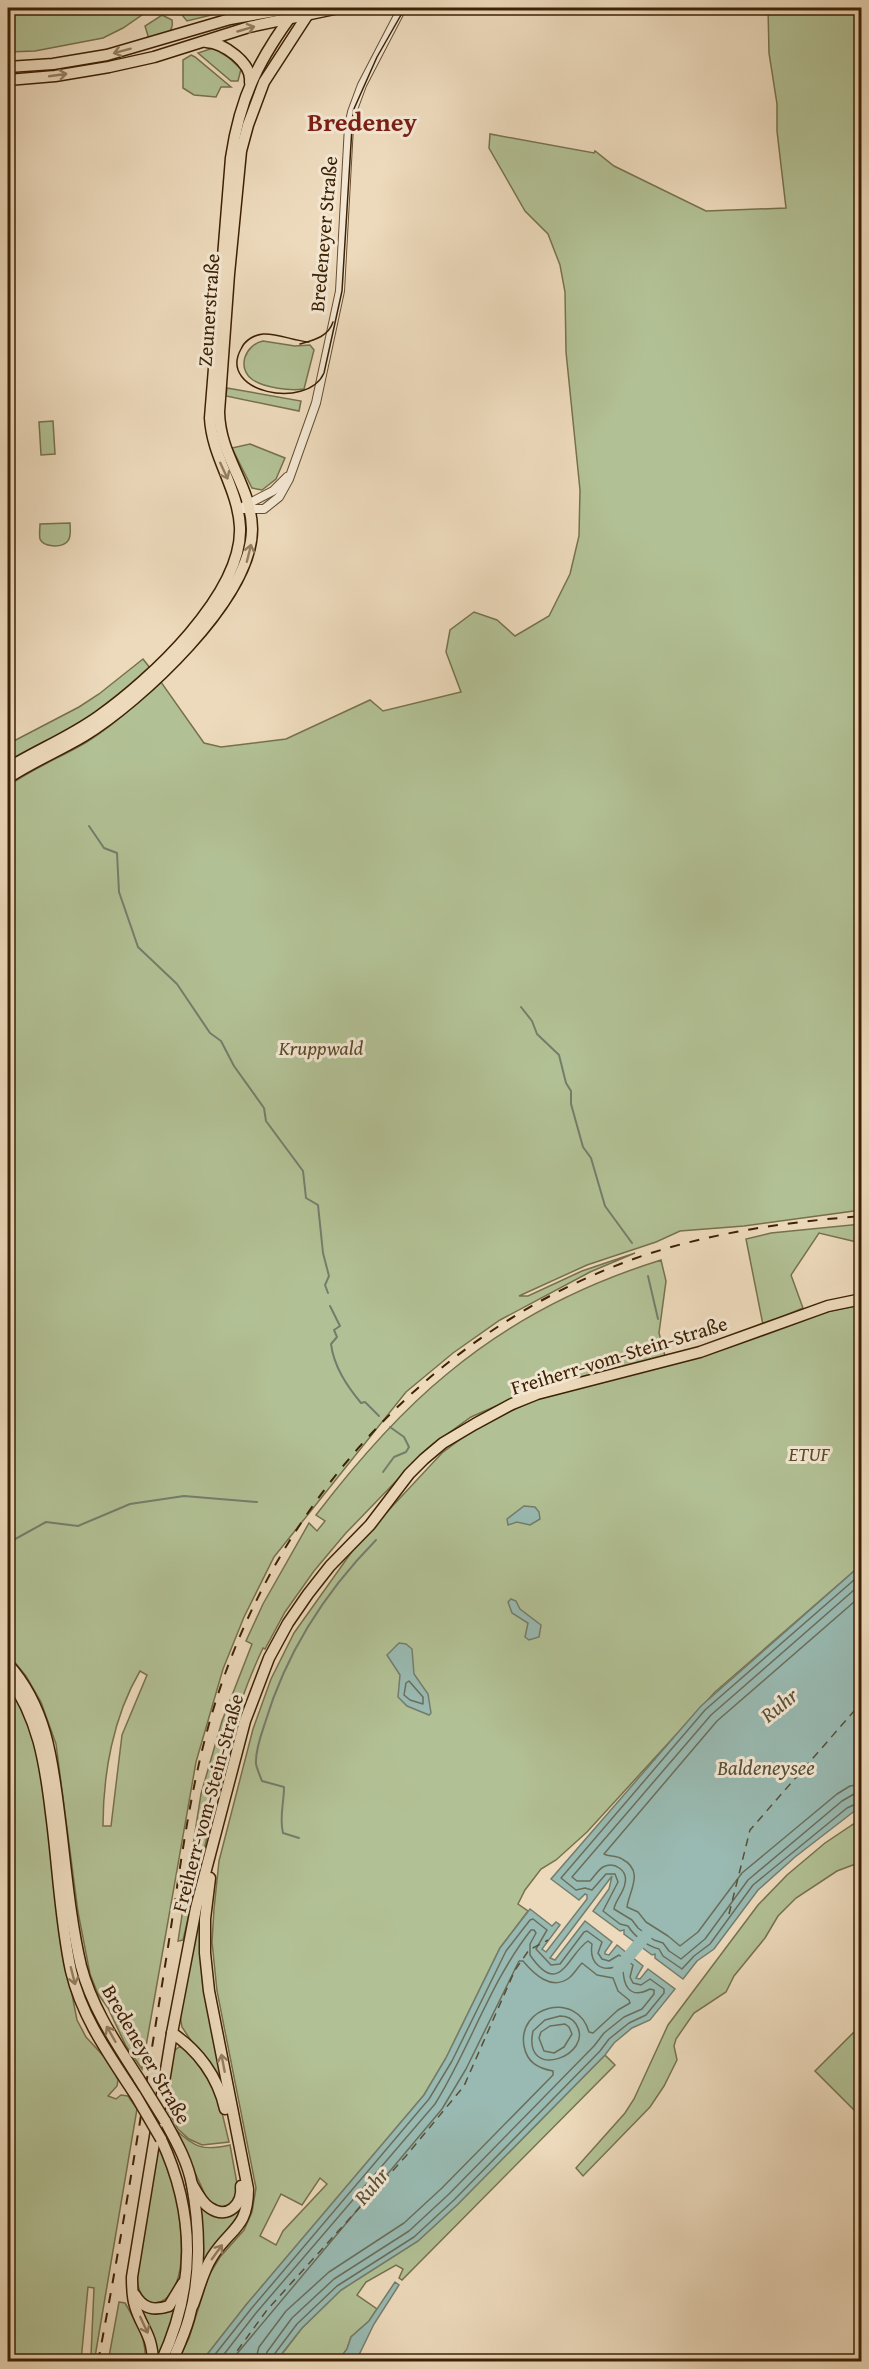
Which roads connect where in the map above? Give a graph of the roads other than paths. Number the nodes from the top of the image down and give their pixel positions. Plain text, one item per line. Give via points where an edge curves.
1 (297, 8) edge
2 (339, 8) edge
3 (402, 8) edge
4 (309, 12) edge
5 (291, 13) edge
6 (204, 42) junction
7 (8, 67) edge
8 (8, 80) edge
9 (250, 83) junction
10 (250, 507) junction
11 (238, 509) junction
12 (8, 768) edge
13 (8, 778) edge
14 (861, 1299) edge
15 (8, 1664) edge
16 (8, 1676) edge
17 (210, 1855) junction
18 (172, 2032) junction
19 (192, 2184) junction
20 (186, 2274) junction
21 (132, 2290) junction
22 (193, 2305) junction
23 (153, 2361) edge
24 (161, 2361) edge
25 (172, 2361) edge

1 - 5 main road, Zeunerstraße
2 - 4 main road
3 - 10 street, Bredeneyer Straße via 352,109 339,302 316,403 292,470 273,491
4 - 5 main road
4 - 10 main road, Zeunerstraße via 264,82 237,175 219,427
6 -> 5 main road
5 -> 7 main road via 230,19 107,55
5 - 9 main road, Zeunerstraße
8 -> 6 main road via 109,67
6 - 9 main road via 218,45 245,66 251,75
9 -> 11 main road, Zeunerstraße via 235,129 210,418 214,447
10 - 11 street
13 -> 10 main road via 105,721 187,647 240,577 250,550
11 - 12 main road via 240,539 233,569 218,596 182,641 100,716
14 - 17 main road, Freiherr-vom-Stein-Straße via 820,1309 700,1352 537,1394 475,1424 424,1459 330,1566 288,1623 269,1658 245,1721
19 -> 15 main road, Bredeneyer Straße, bridge via 182,2152 87,1987 73,1923 49,1745 35,1704
16 -> 20 main road, Bredeneyer Straße, bridge via 28,1707 41,1746 77,1992 99,2040 161,2139 176,2174 187,2248
17 - 18 main road, Freiherr-vom-Stein-Straße
22 -> 17 main road via 213,2255 238,2227 248,2203 209,1991 205,1919
18 - 19 main road via 190,2045 216,2081 223,2098 240,2200 231,2211 214,2211
18 - 21 main road, Freiherr-vom-Stein-Straße
19 - 22 main road, Bredeneyer Straße via 197,2254
20 - 21 main road via 176,2298 160,2309 140,2303
20 - 24 main road, Bredeneyer Straße via 184,2299
21 -> 23 main road via 152,2346
22 - 25 main road, Bredeneyer Straße

